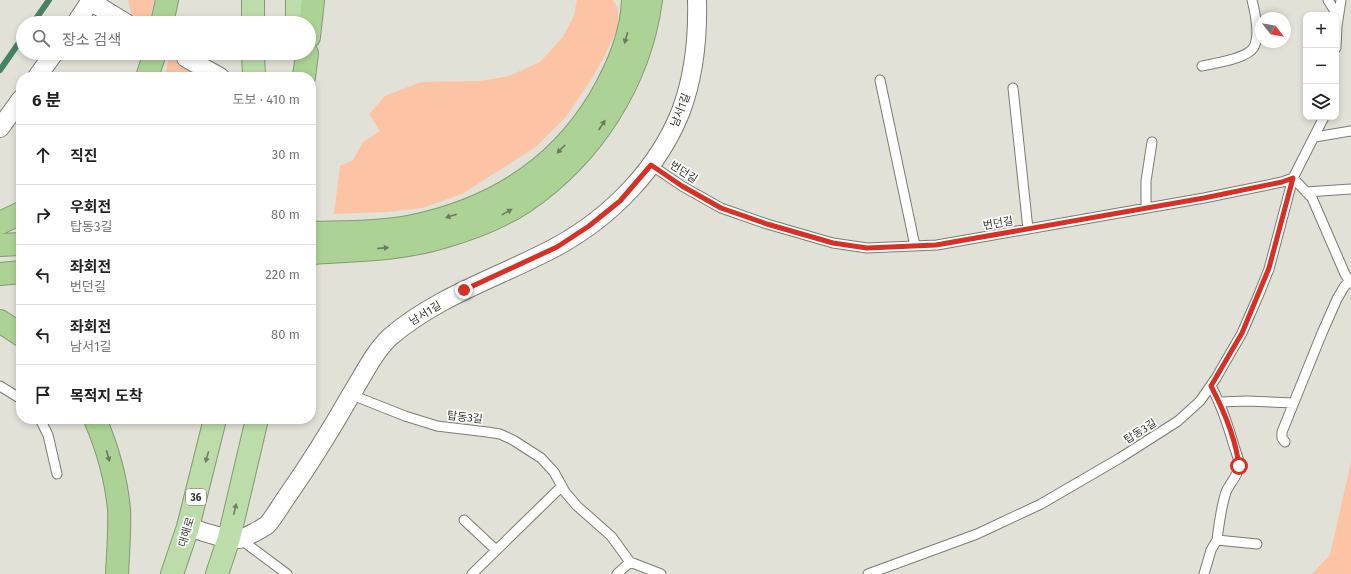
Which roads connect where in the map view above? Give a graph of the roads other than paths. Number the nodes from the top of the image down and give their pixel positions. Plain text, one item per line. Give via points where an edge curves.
1 (91, 0) edge
2 (167, 0) edge
3 (253, 0) edge
4 (297, 0) edge
5 (313, 0) edge
6 (633, 0) edge
7 (651, 0) edge
8 (697, 0) edge
9 (1252, 0) edge
10 (1328, 0) edge
11 (1341, 0) edge
12 (1336, 12) edge
13 (1339, 12) edge
14 (81, 16) edge
15 (115, 16) edge
16 (164, 16) edge
17 (253, 16) edge
18 (297, 16) edge
19 (311, 16) edge
20 (49, 60) edge
21 (153, 60) edge
22 (190, 60) edge
23 (253, 60) edge
24 (298, 60) edge
25 (306, 60) edge
26 (1202, 66) dead end
27 (41, 72) edge
28 (149, 72) edge
29 (211, 72) edge
30 (254, 72) edge
31 (298, 72) edge
32 (305, 72) edge
33 (880, 80) dead end
34 (1013, 88) dead end
35 (16, 106) edge
36 (1323, 120) edge
37 (0, 128) edge
38 (1351, 131) edge
39 (1315, 137) junction
40 (1152, 142) dead end
41 (651, 165) junction
42 (1293, 178) junction
43 (1351, 189) edge
44 (1306, 192) junction
45 (1146, 208) junction
46 (16, 215) edge
47 (0, 223) edge
48 (1028, 230) junction
49 (316, 234) edge
50 (344, 241) junction
51 (16, 244) edge
52 (0, 245) edge
53 (916, 246) junction
54 (316, 251) edge
55 (16, 272) edge
56 (0, 274) edge
57 (1350, 282) edge
58 (0, 321) edge
59 (16, 332) edge
60 (0, 386) edge
61 (1211, 386) junction
62 (352, 395) junction
63 (16, 396) edge
64 (1220, 402) junction
65 (1293, 404) junction
66 (42, 424) edge
67 (97, 424) edge
68 (215, 424) edge
69 (256, 424) edge
70 (1285, 442) dead end
71 (57, 474) dead end
72 (562, 486) junction
73 (464, 520) dead end
74 (188, 527) junction
75 (234, 539) junction
76 (1217, 540) junction
77 (1257, 544) dead end
78 (496, 550) junction
79 (630, 562) junction
80 (890, 570) edge
81 (117, 574) edge
82 (172, 574) edge
83 (218, 574) edge
84 (287, 574) edge
85 (472, 574) edge
86 (617, 574) edge
87 (660, 574) edge
88 (868, 574) edge
89 (1204, 574) edge

1 - 14 street
1 - 15 street
2 - 16 highway
3 - 17 highway
4 - 18 highway
5 - 19 highway
6 -> 50 highway via 620,60 608,85 578,130 560,151 539,169 517,186 467,210 437,220
50 -> 7 highway via 386,248 415,244 471,229 523,203 580,154 612,109 637,57 645,34
8 - 41 street, 남서1길 via 693,62 688,87 670,135
9 - 26 lane via 1256,17 1254,47 1243,56
10 - 12 lane
11 - 13 lane
20 - 27 street
21 - 28 highway
22 - 29 street
23 - 30 highway
24 - 31 highway
25 - 32 highway
33 - 53 lane
34 - 48 lane
35 - 37 street
36 - 39 lane
38 - 39 lane
39 - 42 lane
40 - 45 lane via 1146,181
41 - 53 lane, 번던길 via 721,208 767,224 833,243 867,248
41 - 62 street, 남서1길 via 620,201 557,247 464,290 414,318 389,338 370,362
42 - 44 lane
42 - 45 lane, 번던길
42 - 61 lane, 탑동3길 via 1269,268 1242,333
43 - 44 lane
44 - 57 lane via 1312,198
45 - 48 lane, 번던길
46 - 47 highway
48 - 53 lane, 번던길
49 - 50 highway
50 - 54 highway
51 - 52 highway
55 - 56 highway
57 - 65 lane via 1344,287 1334,306
58 - 59 highway
60 - 63 lane
61 - 64 lane
61 - 80 lane, 탑동3길 via 1200,401 1178,421 1041,504
62 - 72 lane, 탑동3길 via 437,426 507,437 541,458
62 - 75 street, 남서1길 via 267,525
64 - 65 lane
64 - 76 lane via 1239,466 1222,506
65 - 70 lane via 1282,432
66 - 71 lane via 48,435
67 -> 81 highway via 107,450 119,509
68 -> 74 highway, 대해로 / 36
75 -> 69 highway
72 - 78 lane
72 - 79 lane, 탑동3길 via 577,506 610,536
73 - 78 lane
74 - 75 street
74 - 82 highway, 대해로 / 36
75 - 83 highway
75 - 84 lane
76 - 77 lane
76 - 89 lane via 1211,550
78 - 85 lane
79 - 86 lane
79 - 87 lane
80 - 88 lane, 탑동3길

